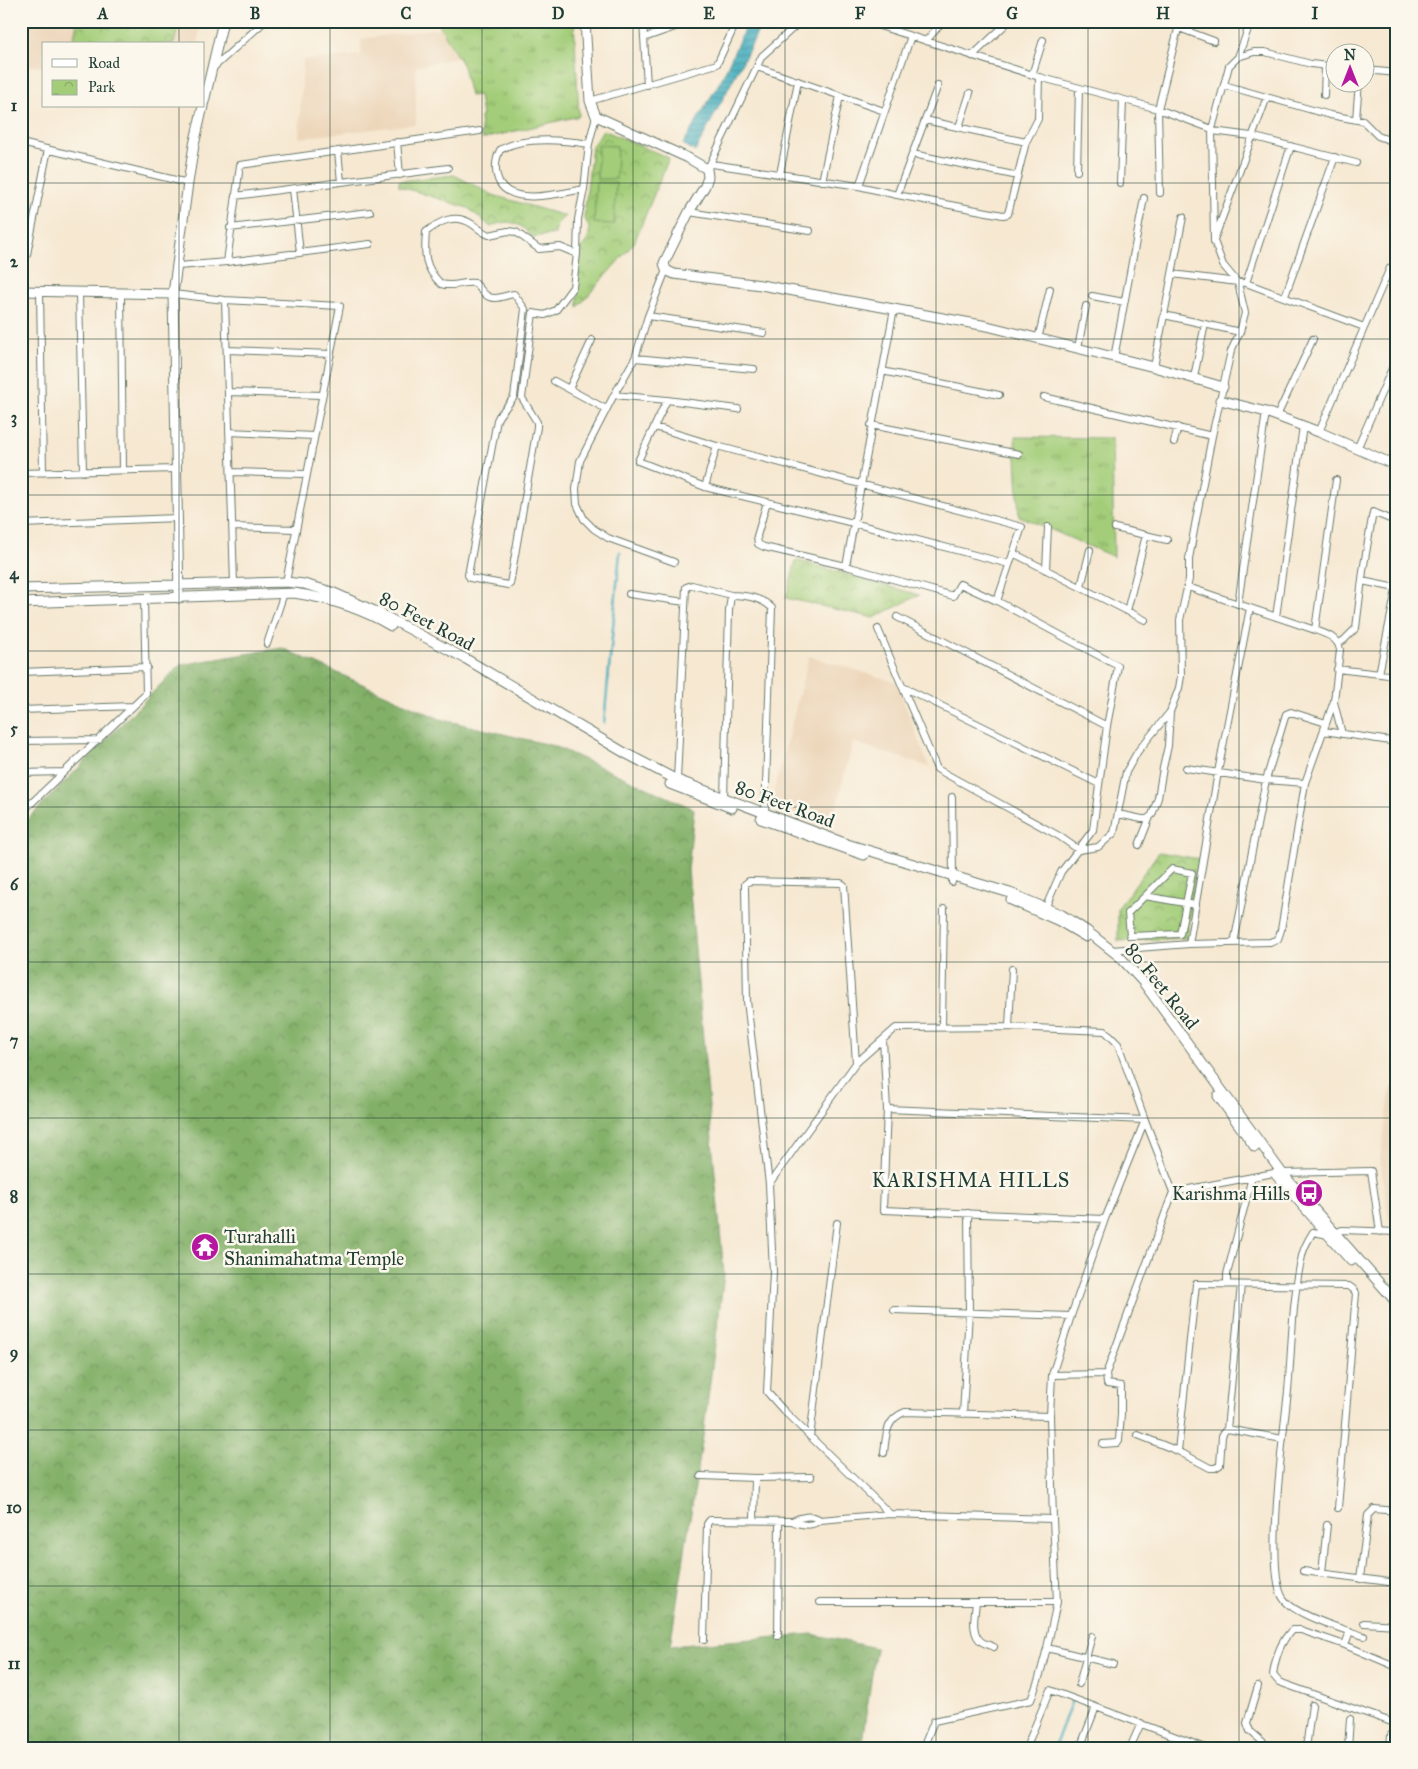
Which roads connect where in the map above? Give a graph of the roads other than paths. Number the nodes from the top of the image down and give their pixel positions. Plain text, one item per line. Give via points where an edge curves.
1 (223, 21) edge
2 (265, 21) edge
3 (585, 21) edge
4 (643, 21) edge
5 (692, 21) edge
6 (737, 21) edge
7 (801, 21) edge
8 (864, 21) edge
9 (943, 21) edge
10 (879, 23) edge
11 (1179, 23) edge
12 (1005, 25) dead end
13 (1248, 29) dead end
14 (911, 36) junction
15 (644, 38) junction
16 (1042, 40) dead end
17 (926, 41) junction
18 (1214, 41) dead end
19 (972, 56) junction
20 (1238, 57) junction
21 (1325, 66) joint
22 (757, 67) junction
23 (213, 68) junction
24 (1376, 71) edge
25 (1397, 73) edge
26 (1035, 76) junction
27 (798, 81) junction
28 (647, 85) junction
29 (938, 85) dead end
30 (1224, 85) junction
31 (1079, 88) junction
32 (1358, 92) edge
33 (970, 93) dead end
34 (1324, 95) dead end
35 (840, 96) junction
36 (1267, 97) junction
37 (205, 98) edge
38 (1123, 100) junction
39 (590, 101) junction
40 (203, 108) edge
41 (1158, 110) junction
42 (884, 111) junction
43 (596, 116) junction
44 (1356, 119) junction
45 (925, 120) junction
46 (959, 127) junction
47 (1213, 130) junction
48 (480, 131) dead end
49 (1251, 136) junction
50 (397, 142) junction
51 (1026, 142) junction
52 (21, 143) edge
53 (1397, 143) edge
54 (589, 144) junction
55 (1291, 146) junction
56 (48, 149) junction
57 (338, 151) junction
58 (913, 154) junction
59 (1335, 157) junction
60 (1356, 163) dead end
61 (709, 166) junction
62 (448, 168) dead end
63 (1077, 171) dead end
64 (400, 174) junction
65 (780, 174) junction
66 (1018, 176) junction
67 (822, 181) junction
68 (341, 182) junction
69 (188, 183) junction
70 (1120, 183) dead end
71 (859, 186) junction
72 (293, 189) junction
73 (584, 189) junction
74 (1160, 193) dead end
75 (897, 195) junction
76 (235, 196) junction
77 (1144, 198) dead end
78 (370, 212) dead end
79 (689, 212) junction
80 (1183, 217) dead end
81 (297, 220) junction
82 (230, 228) junction
83 (810, 230) dead end
84 (1214, 241) junction
85 (370, 244) dead end
86 (300, 253) junction
87 (577, 254) junction
88 (21, 258) edge
89 (226, 262) junction
90 (1397, 264) edge
91 (666, 270) junction
92 (177, 272) junction
93 (1172, 274) junction
94 (1238, 283) junction
95 (1246, 283) junction
96 (1050, 289) dead end
97 (21, 291) edge
98 (40, 292) junction
99 (79, 293) junction
100 (121, 294) junction
101 (173, 294) junction
102 (1092, 296) dead end
103 (1285, 296) junction
104 (225, 300) junction
105 (1124, 302) junction
106 (1086, 306) dead end
107 (894, 309) junction
108 (1164, 315) junction
109 (648, 316) junction
110 (1205, 324) junction
111 (1364, 327) junction
112 (1240, 332) junction
113 (764, 333) dead end
114 (1038, 338) junction
115 (1313, 339) dead end
116 (592, 340) dead end
117 (1078, 348) junction
118 (226, 350) junction
119 (331, 354) junction
120 (1397, 357) edge
121 (635, 358) junction
122 (1114, 358) junction
123 (1154, 367) junction
124 (754, 369) dead end
125 (882, 371) junction
126 (520, 376) junction
127 (1194, 378) junction
128 (554, 381) dead end
129 (1223, 387) junction
130 (569, 389) junction
131 (228, 392) junction
132 (322, 395) junction
133 (614, 395) junction
134 (999, 395) dead end
135 (1044, 397) dead end
136 (667, 400) junction
137 (1220, 400) junction
138 (606, 409) junction
139 (738, 409) dead end
140 (1266, 412) junction
141 (1277, 416) junction
142 (871, 425) junction
143 (1303, 426) junction
144 (655, 427) junction
145 (1178, 427) junction
146 (229, 432) junction
147 (1319, 432) junction
148 (314, 436) junction
149 (1212, 436) junction
150 (1174, 442) dead end
151 (716, 446) junction
152 (1357, 448) junction
153 (1019, 454) dead end
154 (1396, 463) edge
155 (176, 468) junction
156 (123, 471) junction
157 (83, 472) junction
158 (231, 472) junction
159 (43, 473) junction
160 (21, 474) edge
161 (306, 474) junction
162 (1336, 480) dead end
163 (860, 484) junction
164 (705, 487) junction
165 (766, 502) junction
166 (178, 518) junction
167 (853, 522) junction
168 (1397, 522) edge
169 (21, 524) edge
170 (233, 527) junction
171 (1048, 527) dead end
172 (1115, 528) dead end
173 (295, 529) junction
174 (1146, 535) junction
175 (1167, 540) dead end
176 (1090, 550) dead end
177 (1013, 553) junction
178 (674, 562) dead end
179 (1009, 564) junction
180 (846, 566) junction
181 (1046, 570) junction
182 (1362, 581) junction
183 (286, 582) junction
184 (234, 583) junction
185 (178, 584) junction
186 (1188, 587) junction
187 (1396, 587) edge
188 (1081, 588) junction
189 (21, 589) edge
190 (284, 593) junction
191 (629, 594) dead end
192 (731, 595) junction
193 (179, 598) junction
194 (144, 599) junction
195 (997, 601) junction
196 (685, 602) junction
197 (1395, 602) edge
198 (21, 603) edge
199 (1238, 604) junction
200 (1250, 608) junction
201 (1127, 611) junction
202 (897, 617) dead end
203 (1276, 617) junction
204 (1145, 620) dead end
205 (878, 629) dead end
206 (1315, 630) junction
207 (416, 637) junction
208 (1338, 643) junction
209 (267, 644) dead end
210 (147, 667) junction
211 (1337, 668) junction
212 (21, 672) edge
213 (1378, 674) junction
214 (1397, 676) edge
215 (903, 687) junction
216 (1334, 701) junction
217 (133, 706) junction
218 (21, 710) edge
219 (1170, 712) junction
220 (1326, 723) junction
221 (1106, 726) junction
222 (1324, 731) junction
223 (1342, 734) junction
224 (99, 740) junction
225 (21, 741) edge
226 (1397, 742) edge
227 (1186, 768) dead end
228 (64, 772) junction
229 (1218, 772) junction
230 (21, 773) edge
231 (677, 780) junction
232 (1266, 780) junction
233 (1305, 783) junction
234 (1099, 784) junction
235 (952, 797) dead end
236 (724, 799) junction
237 (21, 813) edge
238 (765, 814) junction
239 (1118, 814) junction
240 (1150, 817) junction
241 (1138, 845) dead end
242 (1079, 850) junction
243 (953, 879) junction
244 (1145, 896) junction
245 (1186, 903) junction
246 (1196, 905) junction
247 (944, 909) dead end
248 (1045, 911) junction
249 (1234, 943) junction
250 (1190, 944) junction
251 (1112, 950) junction
252 (1012, 969) dead end
253 (942, 1027) junction
254 (1008, 1027) junction
255 (883, 1040) junction
256 (856, 1063) junction
257 (887, 1109) junction
258 (1145, 1120) junction
259 (1278, 1173) junction
260 (1252, 1177) junction
261 (769, 1184) junction
262 (1173, 1192) junction
263 (968, 1214) junction
264 (1105, 1219) junction
265 (838, 1223) dead end
266 (1380, 1232) junction
267 (1397, 1232) edge
268 (1332, 1234) junction
269 (1228, 1285) junction
270 (1241, 1285) junction
271 (1296, 1286) junction
272 (1397, 1303) edge
273 (894, 1310) dead end
274 (969, 1312) junction
275 (1397, 1312) edge
276 (1070, 1316) junction
277 (1106, 1374) junction
278 (1052, 1375) junction
279 (963, 1414) junction
280 (1050, 1416) junction
281 (1227, 1429) junction
282 (1138, 1435) dead end
283 (810, 1437) junction
284 (1284, 1439) junction
285 (1104, 1444) dead end
286 (1178, 1451) junction
287 (884, 1453) dead end
288 (701, 1476) dead end
289 (811, 1477) dead end
290 (755, 1478) junction
291 (1338, 1508) dead end
292 (1397, 1511) edge
293 (890, 1514) junction
294 (1053, 1519) junction
295 (754, 1520) junction
296 (779, 1521) junction
297 (1327, 1525) dead end
298 (1303, 1571) dead end
299 (1322, 1573) junction
300 (1360, 1578) junction
301 (1397, 1583) edge
302 (820, 1602) dead end
303 (976, 1602) junction
304 (1057, 1602) junction
305 (1364, 1623) dead end
306 (1397, 1626) edge
307 (1350, 1631) junction
308 (778, 1636) dead end
309 (1092, 1636) dead end
310 (1364, 1636) dead end
311 (704, 1640) dead end
312 (1344, 1645) junction
313 (994, 1647) dead end
314 (1047, 1648) junction
315 (1086, 1658) junction
316 (1113, 1664) dead end
317 (1397, 1667) edge
318 (1080, 1684) dead end
319 (1258, 1686) dead end
320 (1312, 1705) dead end
321 (1096, 1707) junction
322 (1350, 1718) dead end
323 (1140, 1723) junction
324 (1397, 1724) edge
325 (1391, 1735) dead end
326 (922, 1748) edge
327 (1026, 1748) edge
328 (1080, 1748) edge
329 (1130, 1748) edge
330 (1206, 1748) edge
331 (1270, 1748) edge
332 (1306, 1748) edge
333 (1348, 1748) edge
334 (1390, 1748) edge

1 - 23 main road
2 - 23 street
3 - 39 main road
4 - 15 street
5 - 15 street
6 - 28 street via 717,64
7 - 22 street via 762,56
8 - 10 street
9 - 17 street
10 - 14 street
11 - 18 street
11 - 41 street
12 - 19 street
13 - 20 street
14 - 17 street
14 - 42 street
15 - 28 street
16 - 26 street
17 - 19 street
19 - 26 street
20 - 21 street via 1265,52
20 - 30 street via 1229,66
21 - 34 street
22 - 27 street
22 - 61 street
23 - 37 main road
24 - 25 street
26 - 31 street
26 - 51 street via 1038,119
27 - 35 street
27 - 65 street
28 - 39 street
29 - 45 street
30 - 36 street
30 - 47 street
31 - 38 street
31 - 63 street
32 - 44 street
33 - 46 street
35 - 42 street
35 - 67 street
36 - 44 street
36 - 49 street
38 - 41 street
38 - 70 street
39 - 43 main road
40 - 69 main road
41 - 47 street
41 - 74 street
42 - 71 street
43 - 54 street
43 - 61 main road
44 - 53 street via 1365,122 1378,136
45 - 46 street
45 - 58 street
46 - 51 street
47 - 49 street
47 - 84 street
48 - 50 street
49 - 55 street
49 - 84 street
50 - 57 street
50 - 64 street
51 - 66 street
52 - 56 street
54 - 73 street
54 - 73 street via 551,140 515,144 500,150 496,168 500,185 522,196
55 - 59 street
55 - 95 street
56 - 69 street
56 - 88 street via 28,249
57 - 68 street
57 - 76 street via 240,165
58 - 66 street
58 - 75 street
59 - 60 street
59 - 103 street
61 - 65 street
61 - 79 main road via 705,186
62 - 64 street
64 - 68 street
65 - 67 street
66 - 75 street via 1010,210 1003,215
67 - 71 street
68 - 72 street
69 - 92 main road
71 - 75 street
72 - 76 street
72 - 81 street
73 - 87 street via 578,220
76 - 82 street
77 - 105 street
78 - 81 street
79 - 83 street
79 - 91 main road via 664,263
80 - 93 street
81 - 82 street
81 - 86 street
82 - 89 street
84 - 94 street via 1223,264
85 - 86 street
86 - 89 street
87 - 126 street via 573,287 556,310 545,315 533,312
87 - 126 street via 560,248 539,249 516,232 489,235 461,218 440,222 426,232 424,254 434,277 441,284 475,283 491,298 514,294 526,309
89 - 92 street
90 - 111 street via 1390,268
91 - 107 main road via 674,274 761,285
91 - 109 street
92 - 101 main road
93 - 94 street
93 - 108 street
94 - 95 street
94 - 112 street via 1245,312
95 - 103 street
96 - 114 street
97 - 98 main road
98 - 99 main road
98 - 159 street
99 - 100 main road
99 - 157 street
100 - 101 main road
100 - 156 street
101 - 104 street
101 - 155 main road
102 - 105 street
103 - 111 street
104 - 118 street
104 - 119 street via 340,306
105 - 122 street
106 - 117 street
107 - 114 main road
107 - 125 street
108 - 110 street
108 - 123 street
109 - 113 street
109 - 121 street
110 - 112 street
110 - 127 street
111 - 147 street
112 - 129 street via 1231,351
114 - 117 main road
115 - 141 street
116 - 130 street
117 - 122 main road
118 - 119 street
118 - 131 street
119 - 132 street
120 - 152 street
121 - 124 street
121 - 133 street
122 - 123 main road
123 - 127 main road
125 - 134 street
125 - 142 street
126 - 126 street via 522,398 538,427 508,586 468,575 497,420 514,397
127 - 129 main road
128 - 130 street
129 - 137 street
130 - 138 street
131 - 132 street
131 - 146 street
132 - 148 street
133 - 136 street
133 - 138 street
135 - 145 street
136 - 139 street
136 - 144 street
137 - 140 main road
137 - 149 street
138 - 178 street via 580,461 577,504 584,519 608,538
140 - 141 main road
140 - 199 street
141 - 143 main road
142 - 153 street
142 - 163 street
143 - 147 main road
143 - 203 street
144 - 151 street
144 - 164 street via 638,461
145 - 149 street
145 - 150 street
146 - 148 street
146 - 158 street
147 - 152 main road
148 - 161 street
149 - 186 street via 1190,550
151 - 163 street
151 - 164 street
152 - 154 main road
155 - 156 street
155 - 166 main road
156 - 157 street
157 - 159 street
158 - 161 street
158 - 170 street
159 - 160 street
161 - 173 street
162 - 206 street
163 - 167 street
163 - 177 street via 1022,527
164 - 165 street
165 - 167 street
165 - 180 street via 758,544
166 - 169 street
166 - 185 main road
167 - 179 street
167 - 180 street
168 - 182 street via 1373,512
170 - 173 street
170 - 184 street
171 - 181 street
172 - 174 street
173 - 183 street
174 - 175 street
174 - 201 street
176 - 188 street
177 - 179 street
177 - 181 street
179 - 195 street
180 - 195 street via 952,596 960,584
181 - 188 street
182 - 187 street
182 - 208 street via 1356,628
183 - 184 main road, 80 Feet Road
183 - 207 main road, 80 Feet Road via 332,592 379,613
184 - 185 main road, 80 Feet Road
185 - 189 main road, 80 Feet Road
185 - 193 main road
186 - 199 street
186 - 219 street via 1179,632 1181,676
187 - 197 street
188 - 201 street
190 - 193 main road, 80 Feet Road
190 - 207 main road, 80 Feet Road via 333,602
190 - 209 street
191 - 196 street
192 - 196 street via 688,586
192 - 236 street
192 - 238 street via 741,595 772,608
193 - 194 main road, 80 Feet Road
194 - 198 main road, 80 Feet Road
194 - 210 street
195 - 221 street via 1118,666
196 - 231 street
197 - 213 street
199 - 200 street
200 - 203 street
200 - 229 street
201 - 204 street
202 - 221 street
203 - 206 street
205 - 215 street
206 - 208 street
207 - 231 main road, 80 Feet Road via 474,664
207 - 243 main road, 80 Feet Road via 675,786 845,850
208 - 211 street
210 - 212 street
210 - 217 street via 146,694
211 - 213 street
211 - 216 street
213 - 214 street
215 - 234 street
215 - 242 street via 937,769
216 - 220 street
216 - 223 street
217 - 218 street
217 - 224 street
219 - 239 street via 1138,751 1126,772
219 - 240 street via 1170,735 1158,798
220 - 222 street
220 - 232 street via 1287,713
221 - 234 street
222 - 223 street
222 - 233 street
223 - 226 street
224 - 225 street
224 - 228 street
227 - 229 street
228 - 230 street
228 - 237 street
229 - 232 street
229 - 246 street
231 - 236 main road, 80 Feet Road
232 - 233 street
232 - 249 street
233 - 249 street via 1282,930 1278,939 1270,942
234 - 242 street via 1093,830
235 - 243 street
236 - 238 main road, 80 Feet Road
238 - 243 main road, 80 Feet Road
239 - 240 street via 1142,819
239 - 242 street via 1114,832 1098,847
240 - 241 street
242 - 248 street via 1061,872
243 - 248 main road, 80 Feet Road
244 - 245 street
244 - 245 street via 1172,869 1192,873
244 - 245 street via 1128,913 1130,936 1180,934
245 - 246 street
246 - 250 street
247 - 253 street
248 - 251 main road, 80 Feet Road via 1087,931
248 - 259 main road, 80 Feet Road via 1106,952 1127,973
249 - 250 street
250 - 251 street
251 - 259 main road, 80 Feet Road via 1155,997
252 - 254 street
253 - 254 street
253 - 255 street via 896,1028
254 - 258 street via 1105,1031 1118,1044
255 - 256 street
255 - 257 street
256 - 261 street
256 - 261 street via 844,884 749,881 745,884 747,1001
257 - 258 street
257 - 263 street via 883,1210
258 - 262 street
258 - 264 street
259 - 260 street
259 - 266 street via 1370,1170
259 - 268 main road, 80 Feet Road
260 - 262 street
260 - 269 street
261 - 283 street via 774,1272 766,1392
262 - 277 street
263 - 264 street
263 - 274 street
264 - 276 street
265 - 283 street
266 - 267 street
266 - 268 street via 1342,1230
268 - 271 street via 1314,1232 1306,1242
268 - 272 main road, 80 Feet Road
268 - 275 main road, 80 Feet Road
269 - 270 street
269 - 286 street via 1196,1284
270 - 271 street
270 - 281 street
271 - 284 street
271 - 291 street via 1349,1286 1356,1293
273 - 274 street
274 - 276 street
274 - 279 street
276 - 278 street
277 - 278 street
277 - 285 street via 1108,1384 1121,1386 1121,1414 1119,1440
278 - 280 street
279 - 280 street
279 - 287 street via 900,1414 892,1419 887,1430
280 - 294 street
281 - 284 street
281 - 286 street via 1222,1436 1220,1465 1215,1468
282 - 286 street
283 - 293 street
284 - 307 street via 1276,1516 1278,1586 1283,1598 1294,1608
288 - 290 street
289 - 290 street
290 - 295 street
292 - 300 street via 1374,1509 1368,1515
293 - 294 street
293 - 296 street via 820,1520 813,1524
294 - 304 street
295 - 296 street
295 - 311 street via 710,1520 707,1524
296 - 308 street
297 - 299 street
298 - 299 street
299 - 300 street
300 - 301 street
302 - 303 street
303 - 304 street
303 - 313 street via 976,1635 981,1642
304 - 314 street
305 - 306 street
307 - 310 street
307 - 312 street
309 - 315 street
312 - 317 street
312 - 324 street via 1292,1630 1285,1638 1273,1675 1279,1682
314 - 315 street
314 - 326 street via 1031,1700 934,1721
315 - 316 street
315 - 318 street
319 - 331 street via 1247,1723 1250,1731
320 - 332 street
321 - 323 street
321 - 327 street via 1050,1690
321 - 328 street
322 - 333 street
323 - 329 street
323 - 330 street
325 - 334 street

